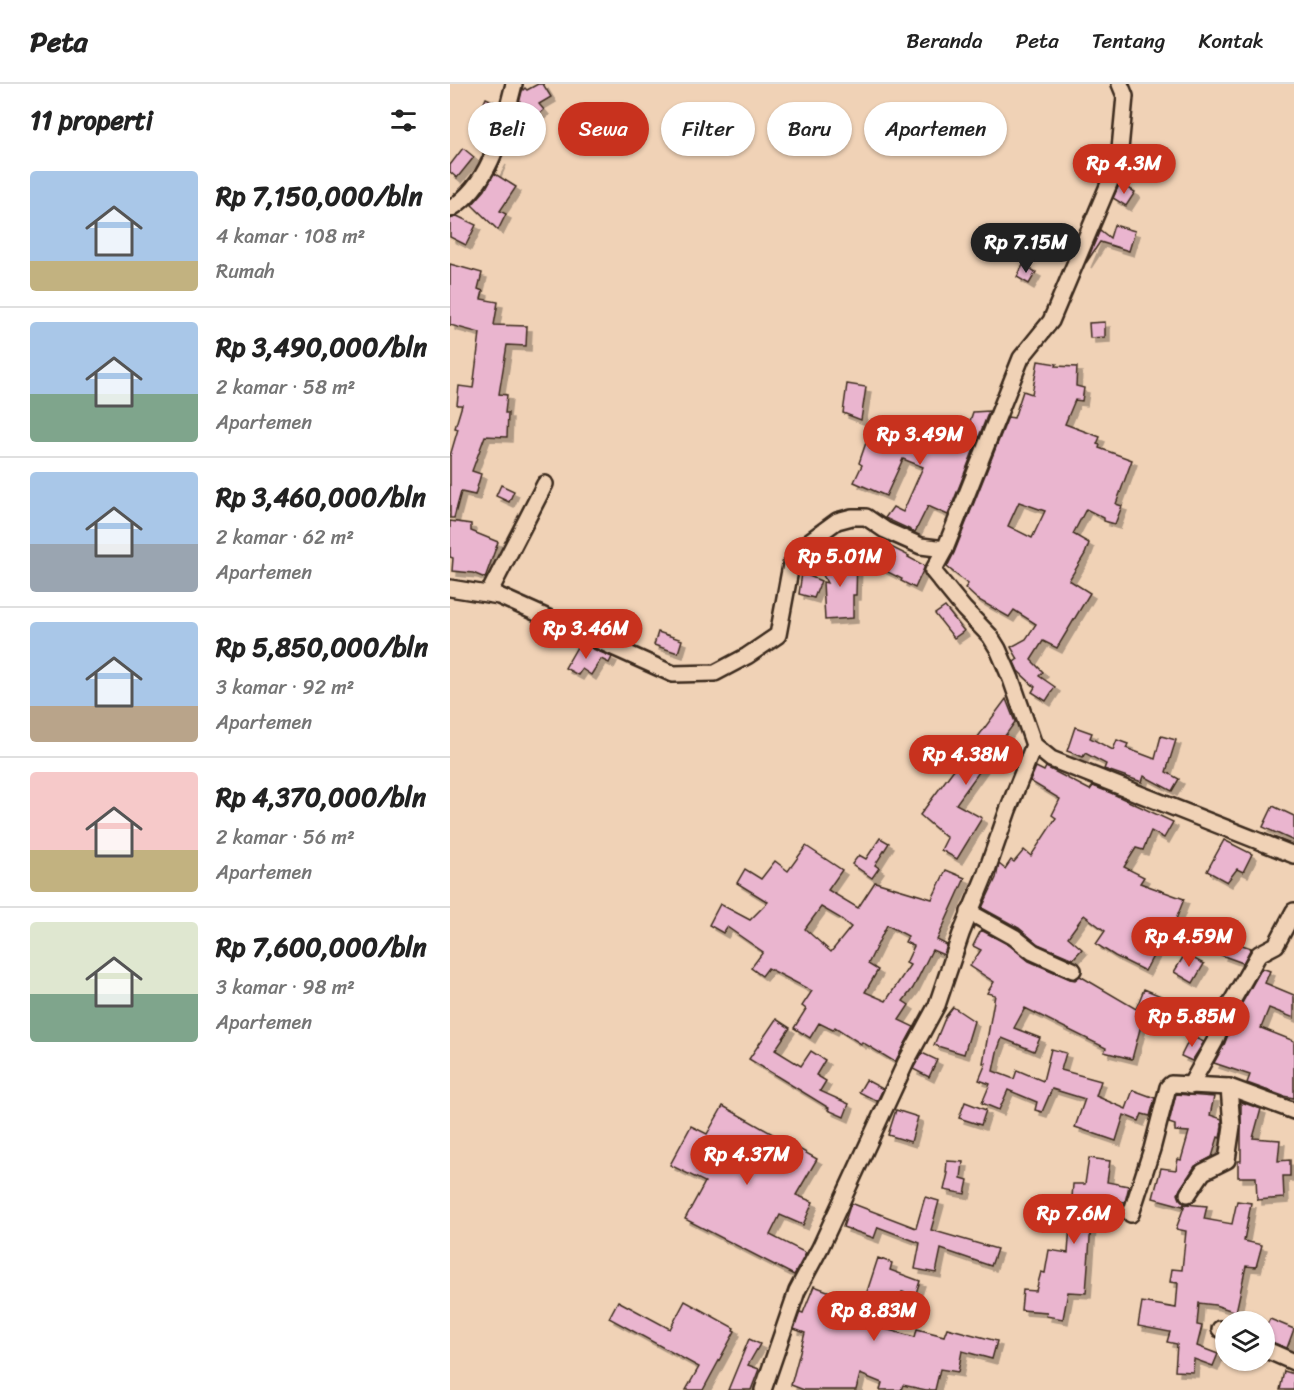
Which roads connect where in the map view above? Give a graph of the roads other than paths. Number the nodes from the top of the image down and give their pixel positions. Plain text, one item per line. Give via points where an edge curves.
1 (514, 84) edge
2 (1120, 84) edge
3 (450, 208) edge
4 (545, 484) dead end
5 (945, 549) junction
6 (450, 588) edge
7 (489, 593) junction
8 (1034, 745) junction
9 (1294, 855) edge
10 (1294, 911) edge
11 (969, 912) junction
12 (1073, 970) dead end
13 (1190, 1086) junction
14 (1229, 1087) junction
15 (1294, 1111) edge
16 (1188, 1194) dead end
17 (1131, 1214) dead end
18 (1275, 1354) edge
19 (1294, 1362) edge
20 (763, 1390) edge

1 - 3 street via 499,141 487,168 470,193
2 - 5 street via 1125,96 1119,160 1051,321 1021,358
4 - 7 street
5 - 7 street via 921,546 866,517 837,521 811,540 791,565 778,635 715,673 673,674
5 - 8 street via 933,571 998,649
6 - 7 street
8 - 9 street via 1051,759
8 - 11 street
10 - 13 street via 1276,945 1259,954
11 - 12 street via 1037,954
11 - 20 street via 937,1005 797,1291
13 - 14 street
13 - 17 street via 1174,1083 1168,1087
14 - 15 street
14 - 16 street via 1232,1126 1227,1160 1203,1172
18 - 19 street

